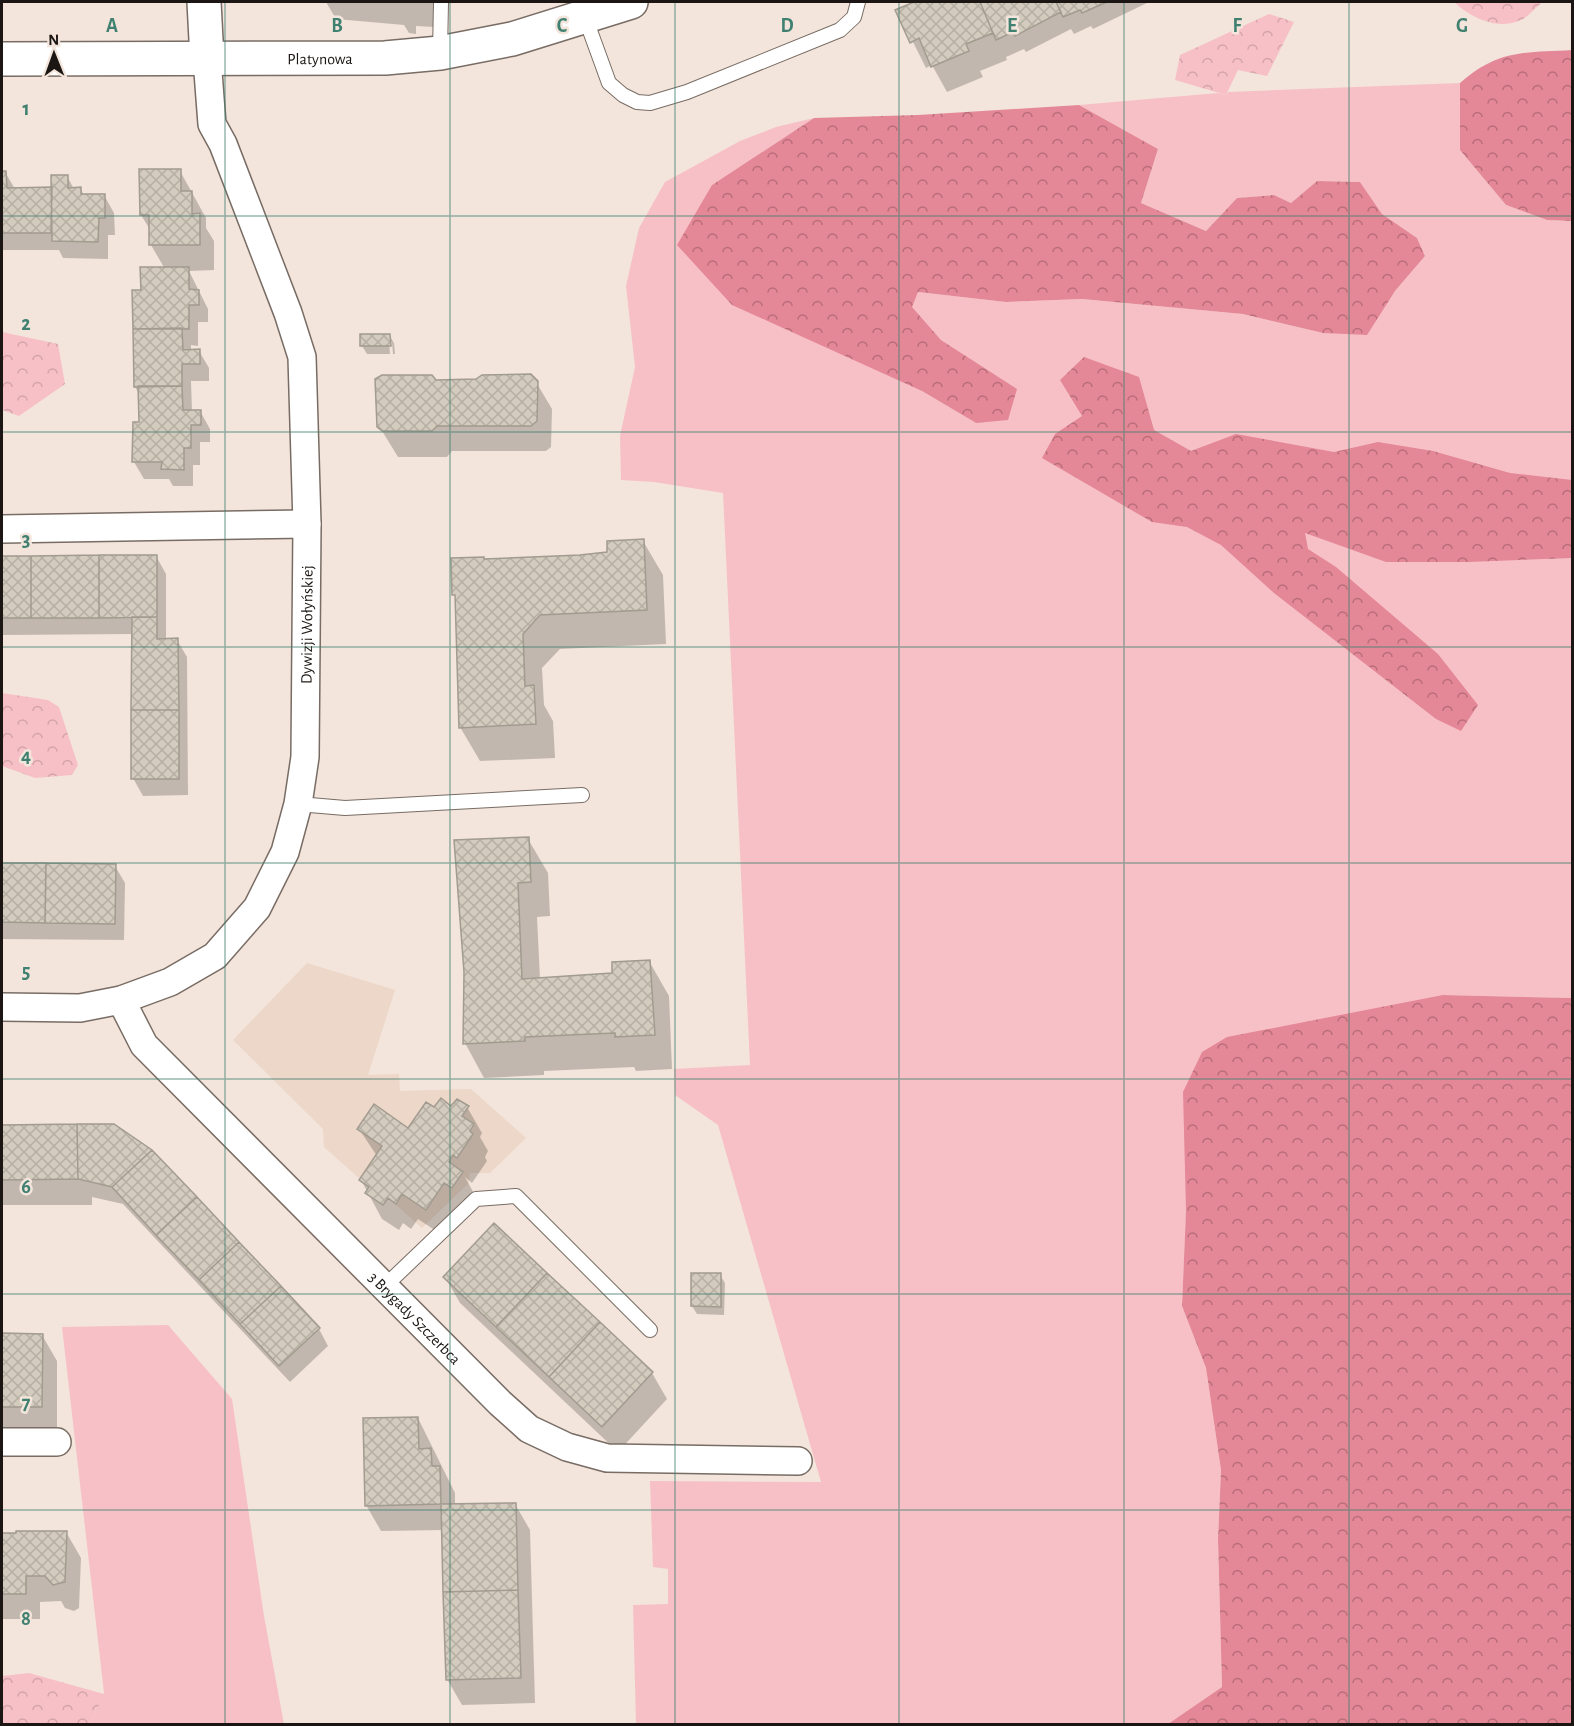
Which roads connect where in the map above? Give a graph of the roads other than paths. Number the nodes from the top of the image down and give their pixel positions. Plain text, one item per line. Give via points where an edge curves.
1 (204, 2) edge
2 (441, 2) edge
3 (631, 2) edge
4 (858, 2) edge
5 (585, 17) junction
6 (440, 53) junction
7 (2, 59) edge
8 (207, 59) junction
9 (307, 524) junction
10 (2, 529) edge
11 (582, 795) dead end
12 (298, 804) junction
13 (121, 1000) junction
14 (2, 1007) edge
15 (384, 1287) junction
16 (650, 1330) dead end
17 (2, 1442) edge
18 (57, 1442) dead end
19 (798, 1461) dead end

1 - 8 street
2 - 6 lane
3 - 5 street, Platynowa
4 - 5 lane via 854,17 840,30 687,92 650,103 637,102 609,83
5 - 6 street, Platynowa via 512,39
6 - 8 street, Platynowa via 385,58
7 - 8 street, Platynowa
8 - 9 street, Dywizji Wołyńskiej via 212,124 303,357
9 - 10 street
9 - 12 street, Dywizji Wołyńskiej via 305,757
11 - 12 lane via 345,808
12 - 13 street, Dywizji Wołyńskiej via 285,852 258,908 214,956 170,982
13 - 14 street, Dywizji Wołyńskiej via 80,1008
13 - 15 street, 3 Brygady Szczerbca via 144,1045
15 - 16 lane via 476,1199 516,1196
15 - 19 street, 3 Brygady Szczerbca via 522,1423 567,1447 607,1458
17 - 18 street

